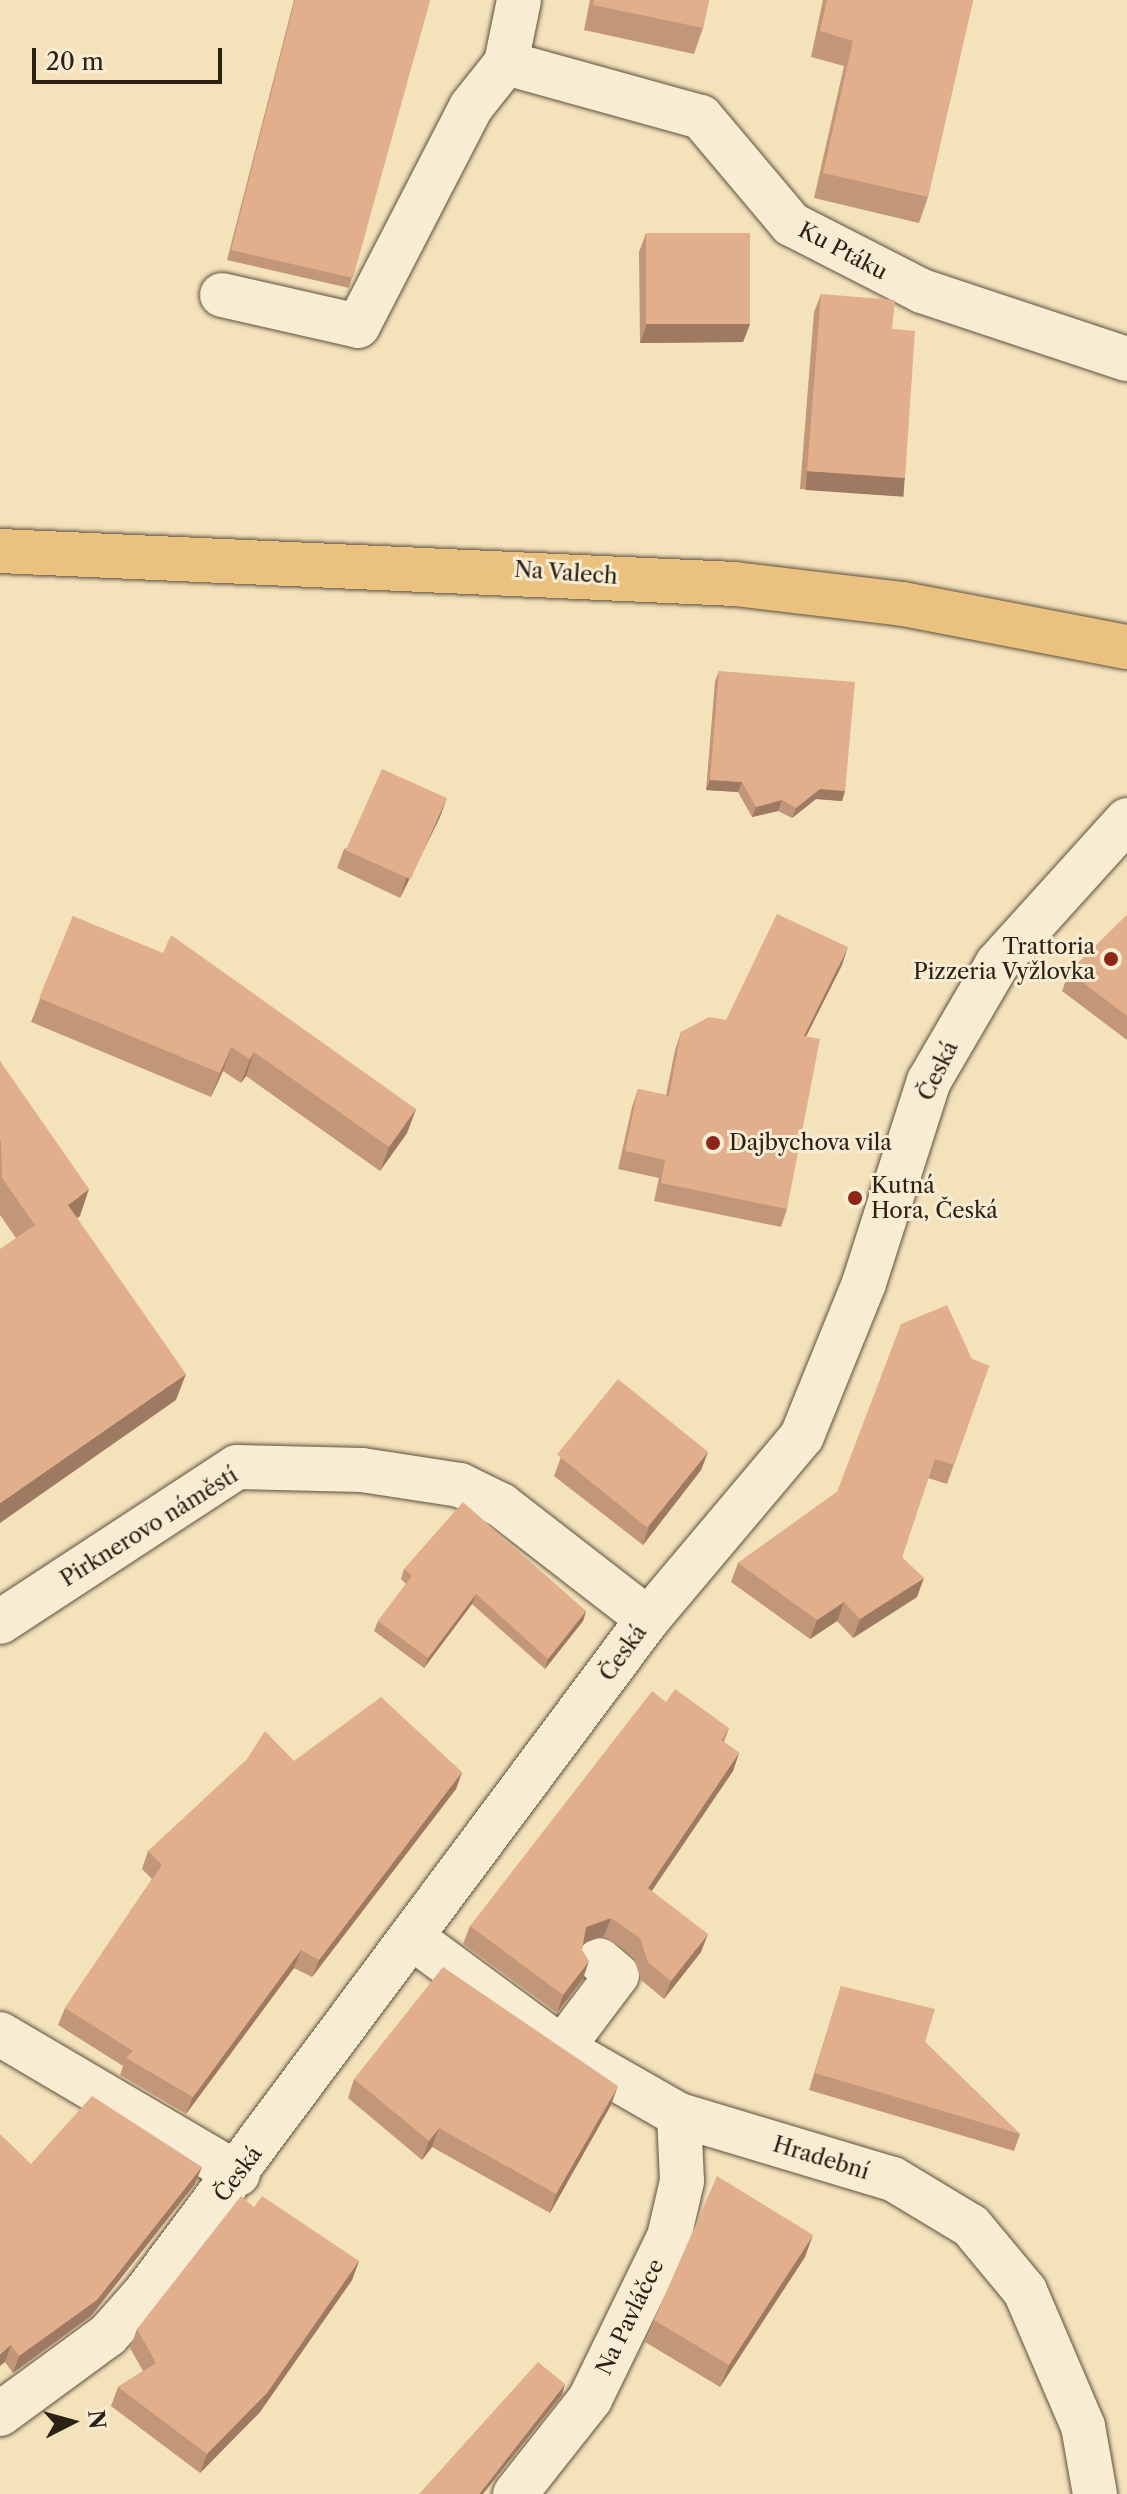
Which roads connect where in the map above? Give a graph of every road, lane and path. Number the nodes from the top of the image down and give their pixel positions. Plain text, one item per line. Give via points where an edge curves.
1 (519, 0) edge
2 (506, 63) junction
3 (222, 295) dead end
4 (1127, 359) edge
5 (0, 551) edge
6 (1127, 647) edge
7 (1127, 820) edge
8 (648, 1619) junction
9 (0, 1622) edge
10 (414, 1939) junction
11 (599, 1960) dead end
12 (0, 2034) edge
13 (562, 2048) junction
14 (679, 2115) junction
15 (238, 2174) junction
16 (0, 2414) edge
17 (515, 2494) edge
18 (1095, 2494) edge

1 - 2 street
2 - 3 street via 471,107 358,326
2 - 4 street, Ku Ptáku via 701,117 791,224 922,291
5 - 6 main road, Na Valech via 735,584 903,604
7 - 8 street, Česká via 997,964 929,1081 864,1283 802,1436
8 - 9 street, Pirknerovo náměstí via 501,1505 460,1485 362,1470 237,1467
8 - 10 street, Česká
10 - 13 street, Hradební
10 - 15 street, Česká
11 - 13 street via 617,1975
12 - 15 street
13 - 14 street, Hradební
14 - 17 street, Na Pavláčce via 682,2181 669,2237 590,2399
14 - 18 street, Hradební via 893,2179 971,2226 1025,2291 1083,2426
15 - 16 street, Česká via 108,2335

